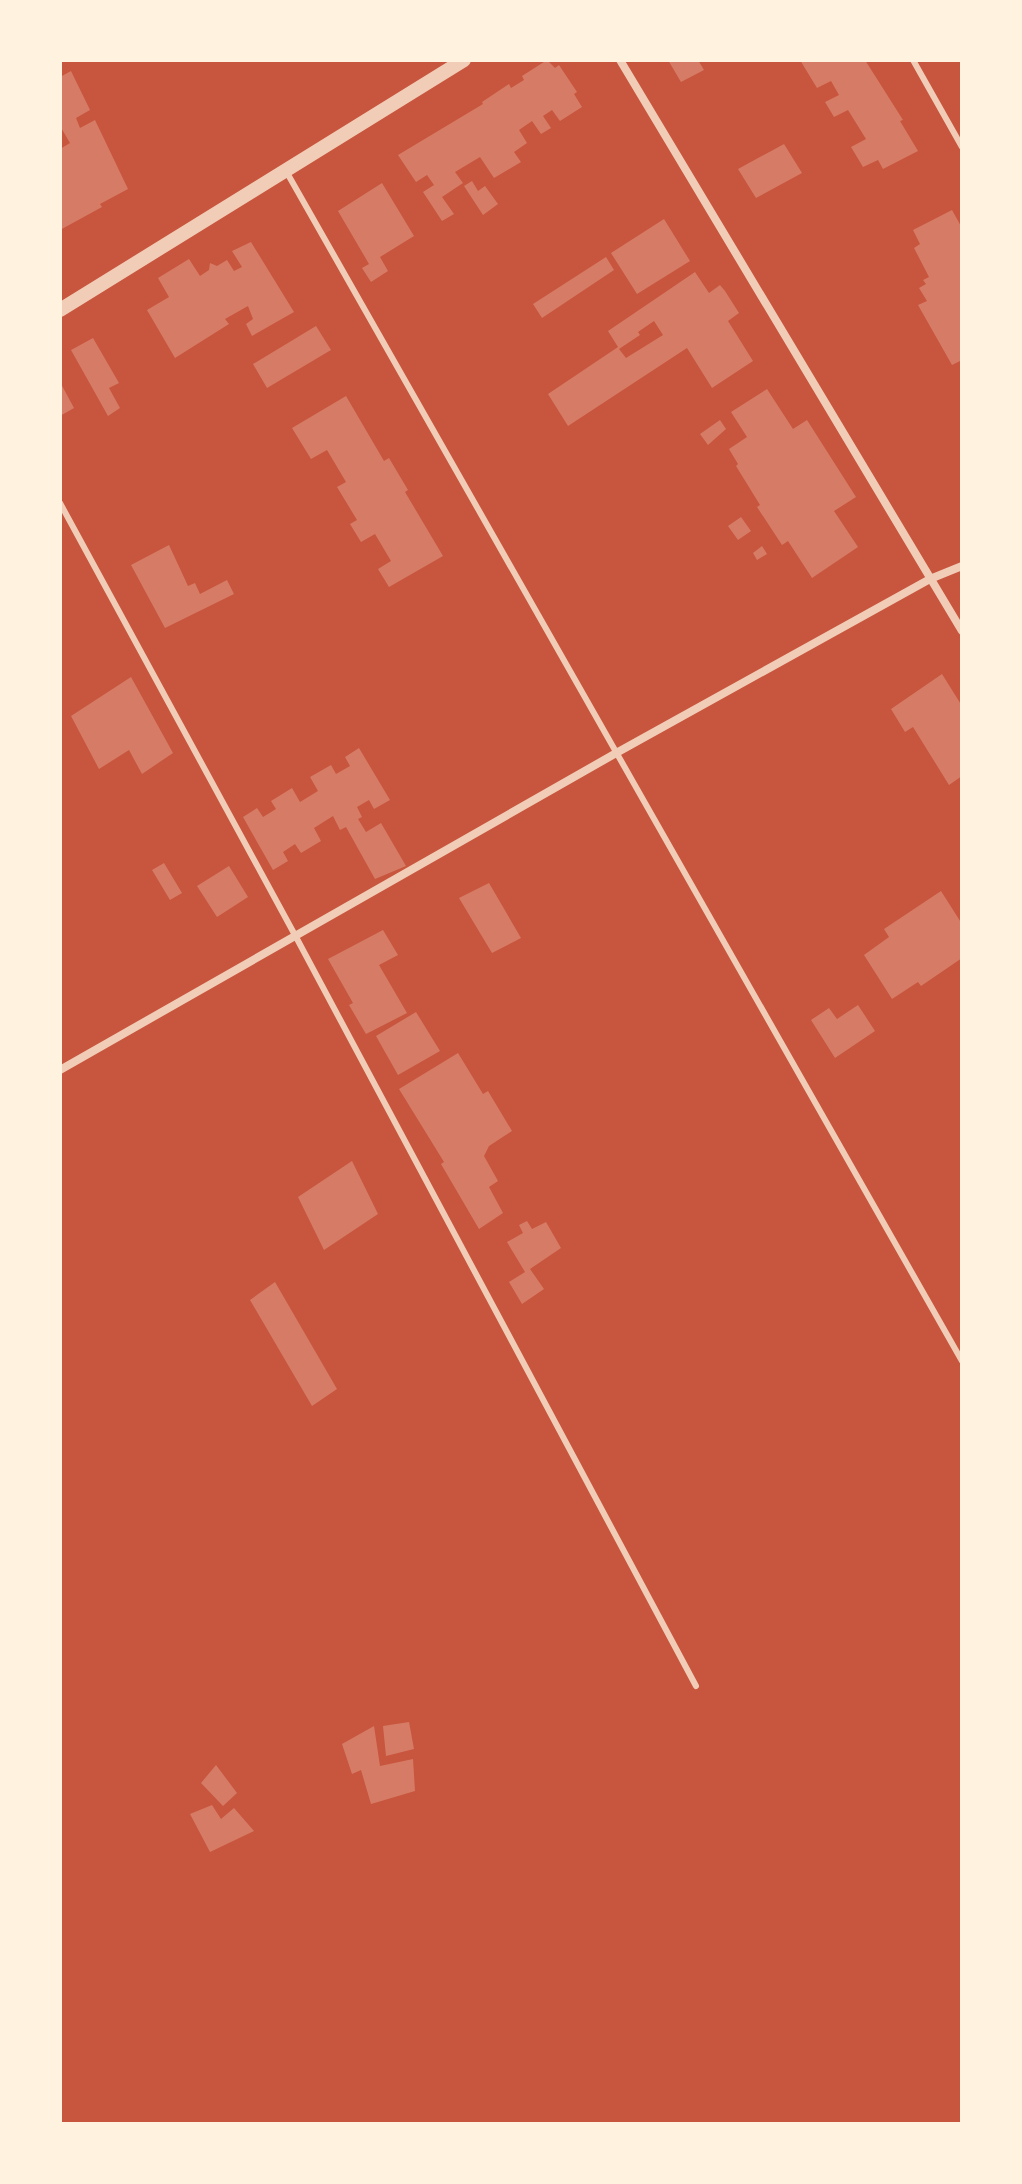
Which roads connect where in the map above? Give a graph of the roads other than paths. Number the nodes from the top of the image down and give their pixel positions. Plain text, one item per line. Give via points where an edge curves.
1 (464, 60) edge
2 (620, 60) edge
3 (913, 60) edge
4 (962, 147) edge
5 (286, 171) junction
6 (60, 310) edge
7 (60, 503) edge
8 (962, 566) edge
9 (930, 579) junction
10 (962, 631) edge
11 (618, 752) junction
12 (296, 937) junction
13 (60, 1070) edge
14 (962, 1361) edge
15 (696, 1686) dead end

1 - 5 street
2 - 9 street
3 - 4 lane
5 - 6 street
5 - 11 lane
7 - 12 lane
8 - 9 street
9 - 10 street
9 - 11 street
11 - 12 street
11 - 14 lane
12 - 13 street
12 - 15 lane

